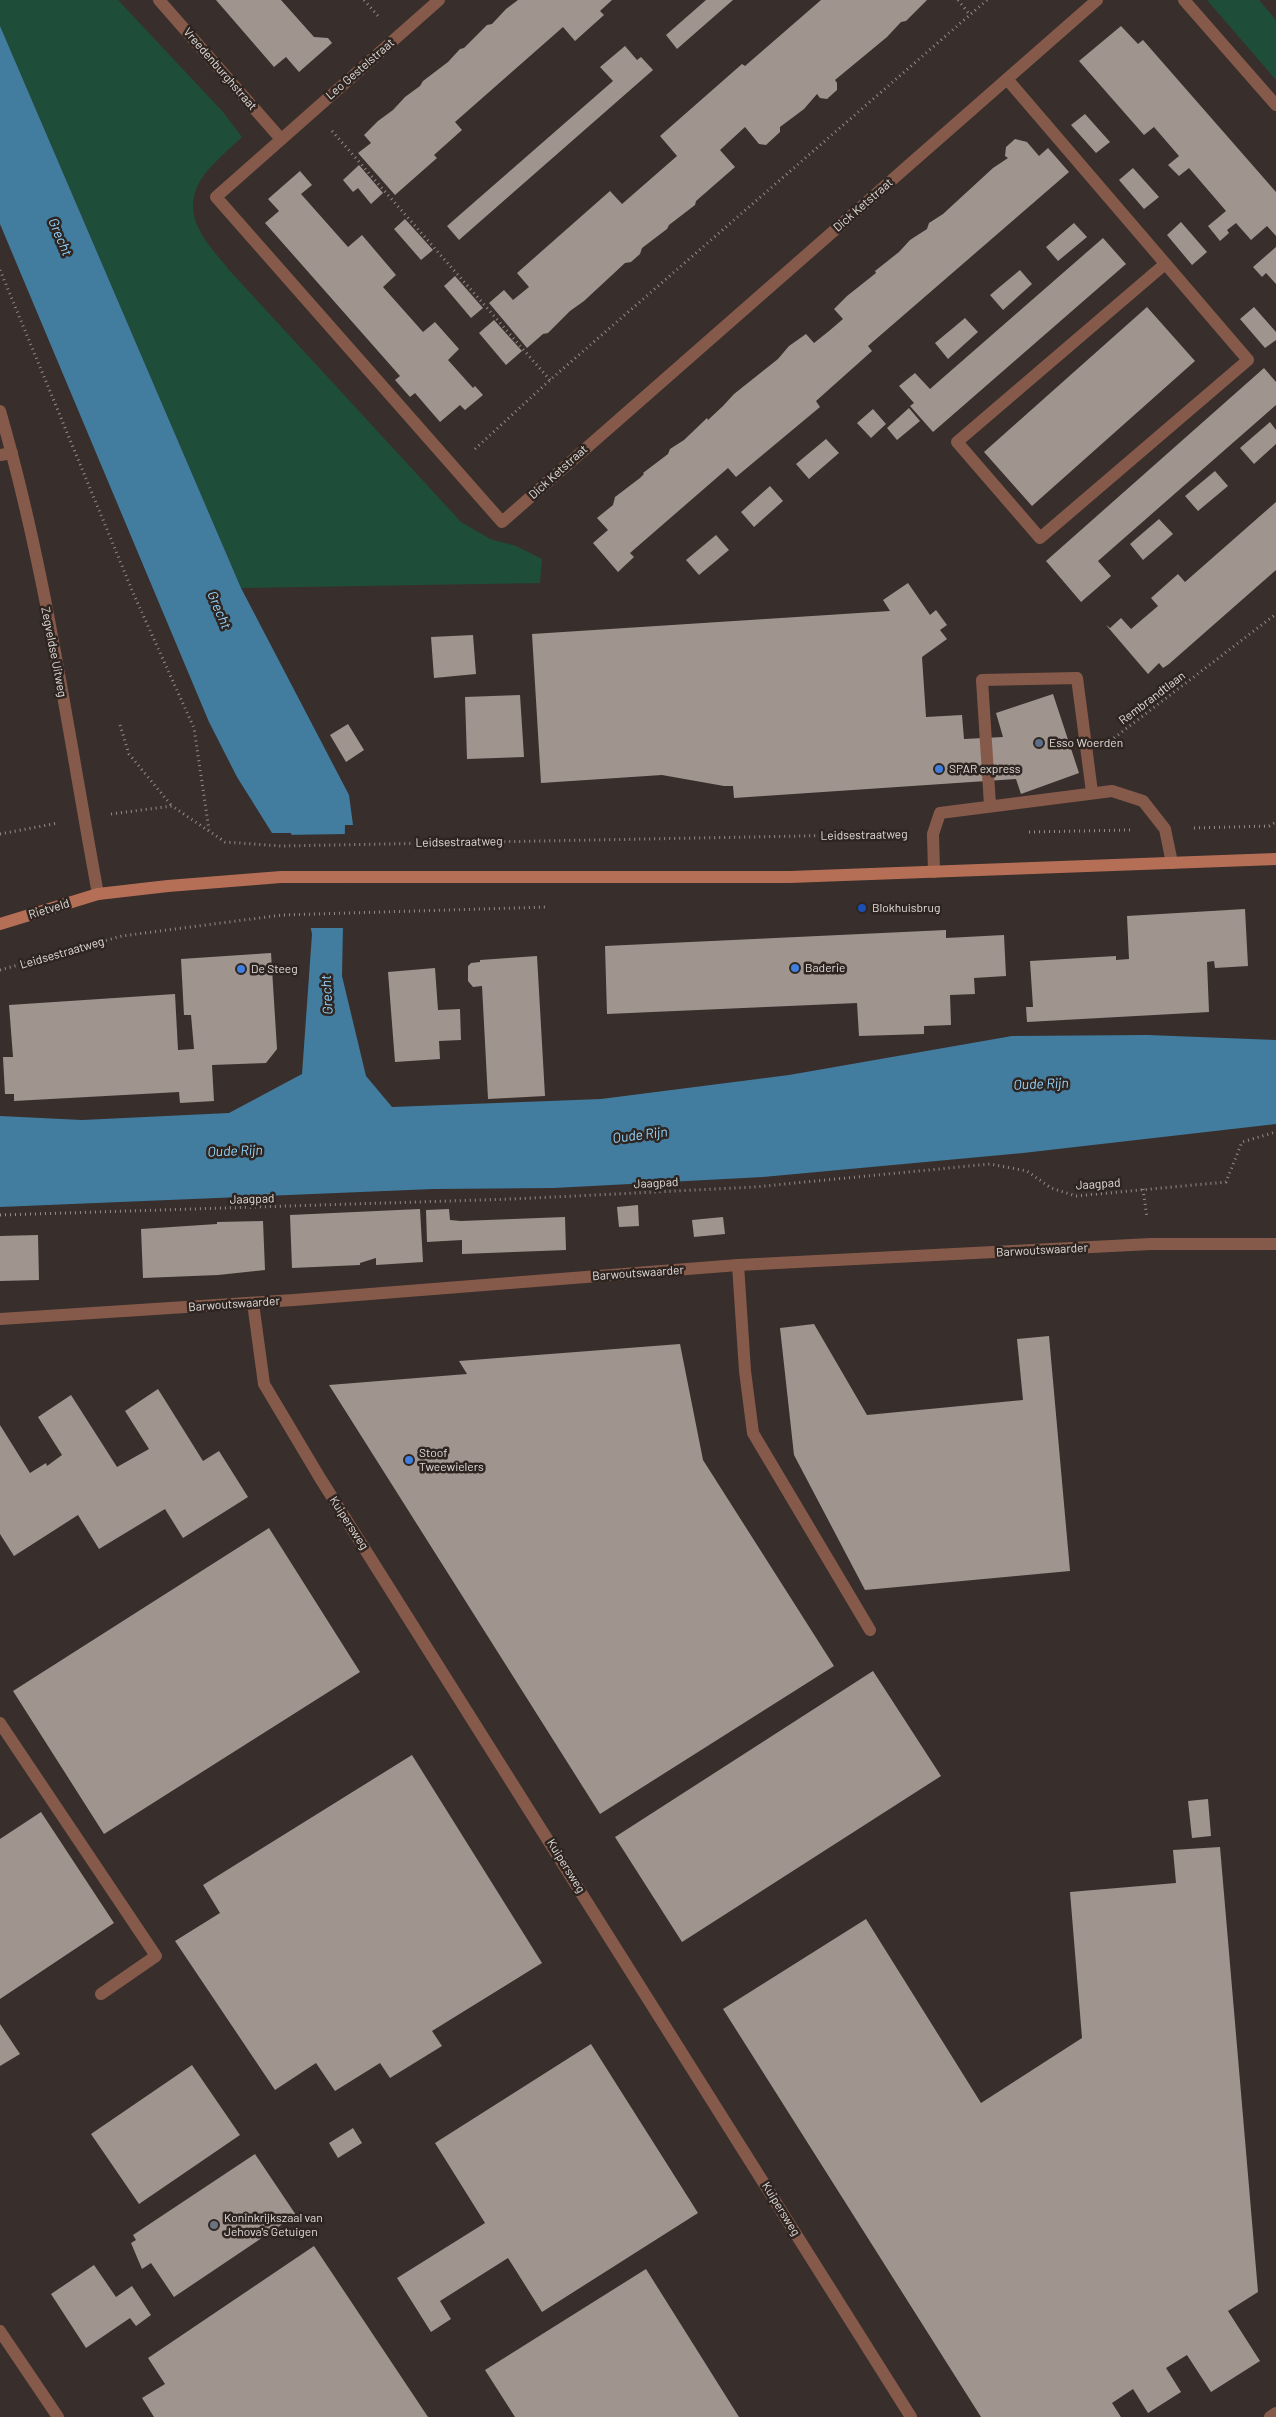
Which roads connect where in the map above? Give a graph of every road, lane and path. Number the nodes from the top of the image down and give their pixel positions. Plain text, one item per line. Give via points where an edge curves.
1 (159, 0) edge
2 (439, 0) edge
3 (958, 0) edge
4 (987, 0) edge
5 (1097, 0) edge
6 (1184, 0) edge
7 (970, 15) junction
8 (1007, 79) junction
9 (1276, 105) edge
10 (314, 110) junction
11 (281, 139) junction
12 (1165, 264) junction
13 (0, 270) edge
14 (550, 380) junction
15 (0, 411) edge
16 (6, 454) edge
17 (454, 468) junction
18 (1276, 614) edge
19 (120, 725) dead end
20 (1109, 742) dead end
21 (1112, 791) junction
22 (1092, 792) junction
23 (990, 805) junction
24 (172, 806) junction
25 (84, 818) junction
26 (1276, 822) edge
27 (1165, 829) junction
28 (209, 831) junction
29 (1111, 831) junction
30 (1022, 832) dead end
31 (0, 834) edge
32 (933, 834) junction
33 (1276, 859) edge
34 (1172, 863) junction
35 (934, 872) junction
36 (98, 894) junction
37 (362, 913) dead end
38 (0, 924) edge
39 (0, 970) edge
40 (1276, 1132) edge
41 (0, 1215) edge
42 (1276, 1244) edge
43 (738, 1265) junction
44 (253, 1303) junction
45 (0, 1319) edge
46 (870, 1630) dead end
47 (0, 1723) edge
48 (101, 1994) dead end
49 (0, 2331) edge
50 (1276, 2413) edge
51 (58, 2417) edge
52 (911, 2417) edge
53 (1270, 2417) edge

1 - 11 street, Vreedenburghstraat
2 - 10 street, Leo Gestelstraat
3 - 7 path
4 - 7 path
5 - 8 street, Dick Ketstraat
6 - 9 street
7 - 14 path
8 - 12 street
8 - 17 street, Dick Ketstraat via 502,522
10 - 11 street, Leo Gestelstraat
10 - 14 path
11 - 17 street, Dick Ketstraat via 216,197
12 - 12 street via 957,442 1040,538 1248,360
13 - 28 path via 134,595 194,728
14 - 17 path
15 - 16 street, Zegveldse Uitweg
16 - 25 street, Zegveldse Uitweg via 52,640
18 - 20 path, Rembrandtlaan
19 - 24 path, Leidsestraatweg via 129,754
21 - 22 street
21 - 27 street via 1144,801
21 - 29 path
22 - 23 street
22 - 23 street via 1077,678 982,680
23 - 32 street via 940,813
24 - 25 path
24 - 28 path, Leidsestraatweg
25 - 31 path
25 - 36 street, Zegveldse Uitweg
26 - 27 path via 1269,826
27 - 29 path
27 - 34 street
28 - 32 path, Leidsestraatweg via 225,842 281,846
29 - 30 path
32 - 35 street
33 - 34 main road
34 - 35 main road
35 - 36 main road via 790,877 281,877
36 - 38 main road, Rietveld
37 - 39 path, Leidsestraatweg via 282,915 122,936
40 - 41 path, Jaagpad via 1242,1142 1226,1182 1076,1196 1051,1188 1027,1171 990,1164 754,1187 513,1199
42 - 43 street, Barwoutswaarder via 1151,1244
43 - 44 street, Barwoutswaarder
43 - 46 street via 753,1433
44 - 45 street, Barwoutswaarder
44 - 52 street, Kuipersweg via 264,1384
47 - 48 street via 156,1956
49 - 51 street
50 - 53 street

